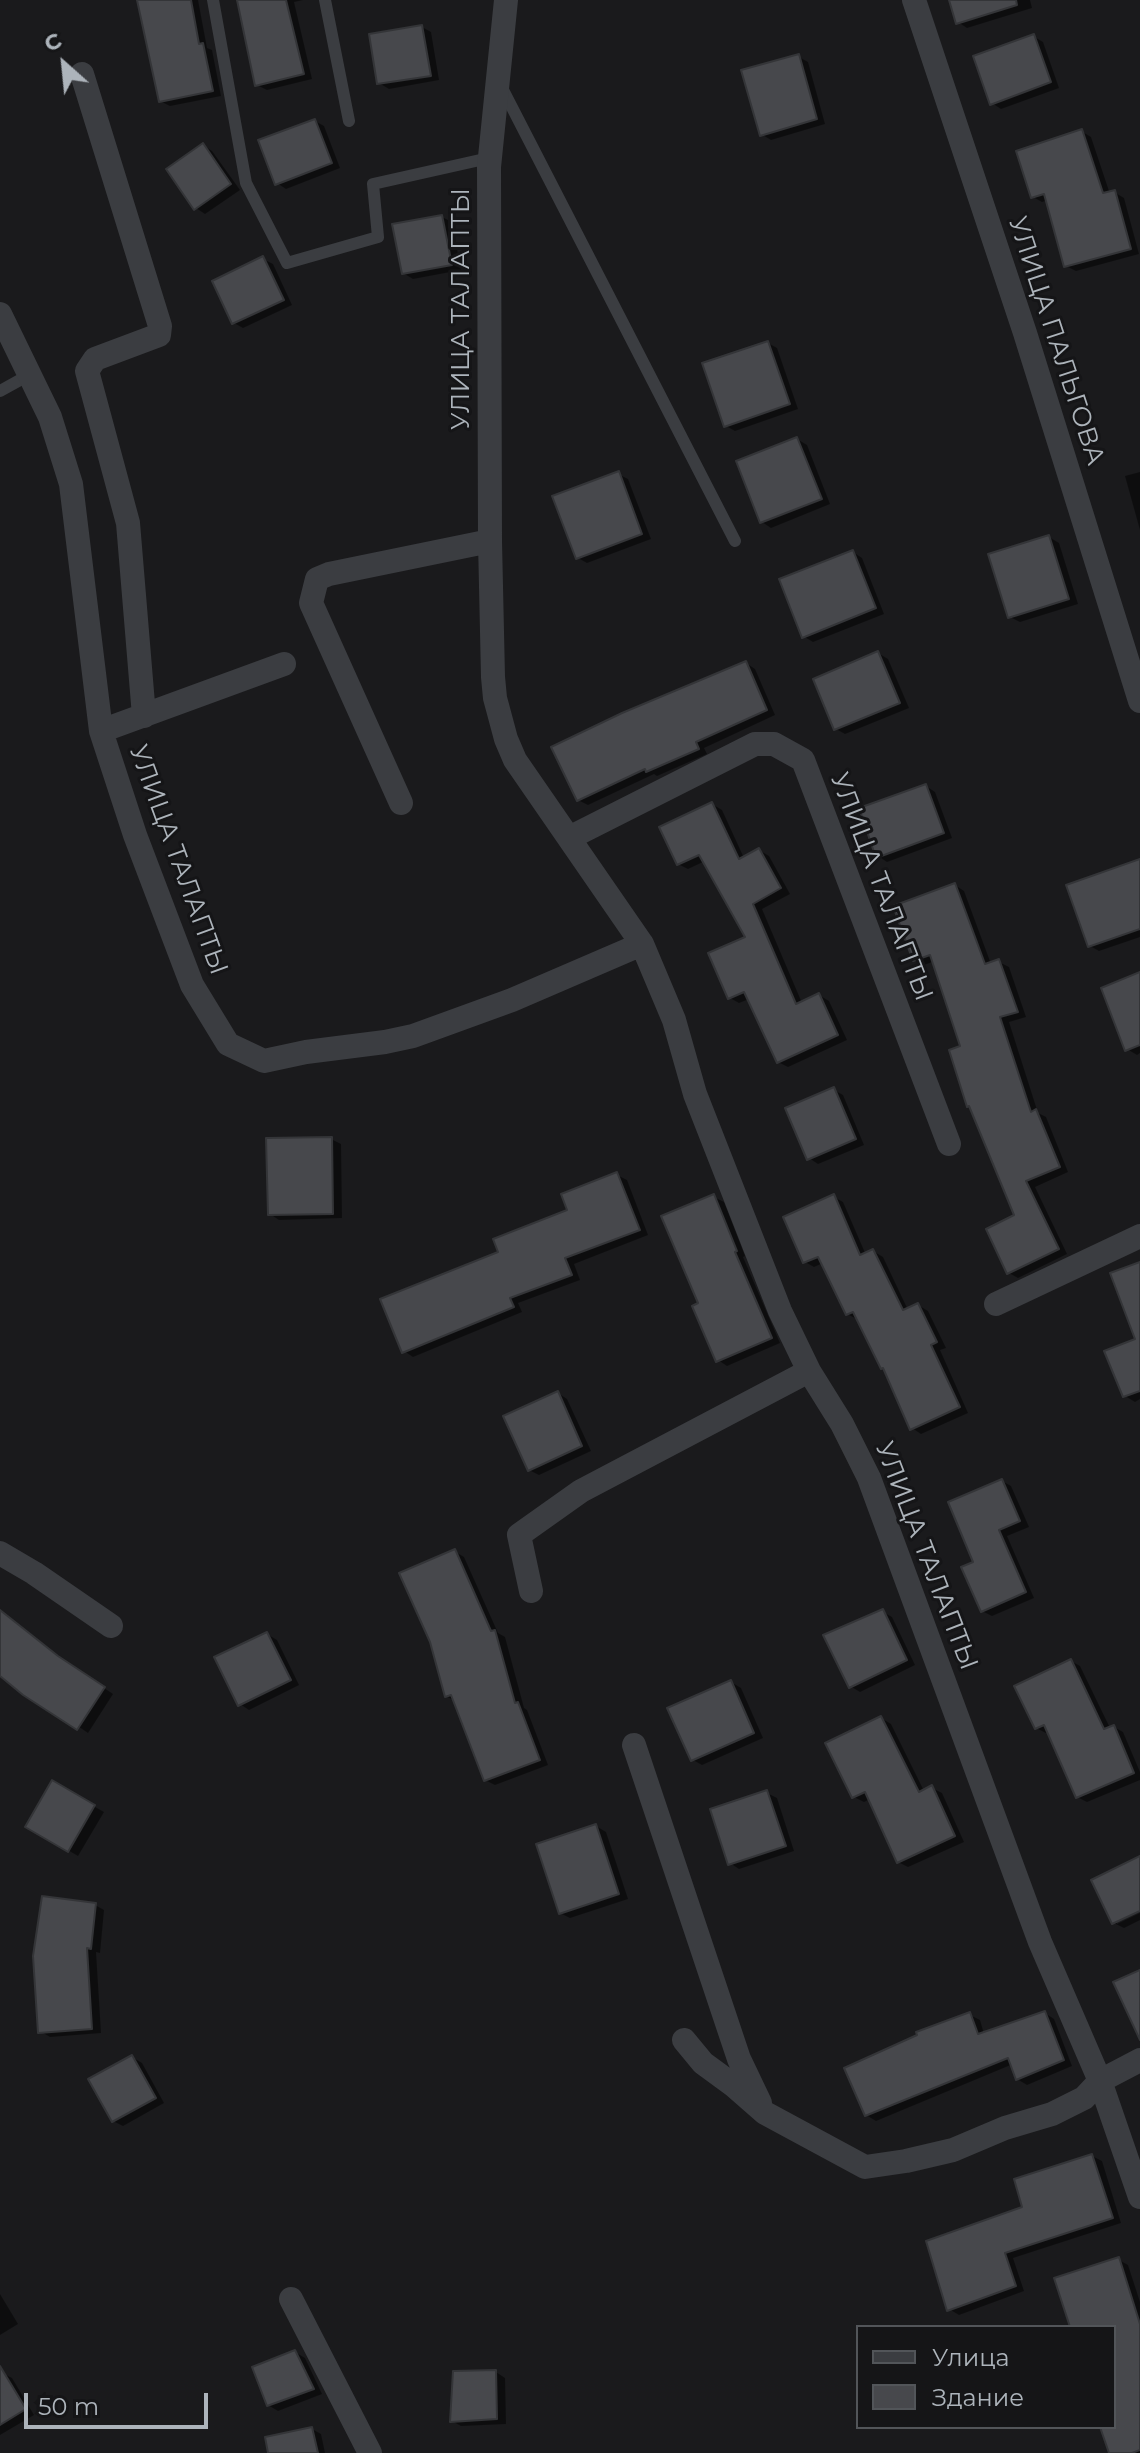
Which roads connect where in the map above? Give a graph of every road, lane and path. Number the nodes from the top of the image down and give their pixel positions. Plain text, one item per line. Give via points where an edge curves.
1 (213, 0) edge
2 (325, 0) edge
3 (506, 0) edge
4 (914, 0) edge
5 (82, 74) dead end
6 (499, 84) junction
7 (349, 121) dead end
8 (489, 158) junction
9 (0, 314) edge
10 (29, 375) junction
11 (0, 391) edge
12 (490, 541) junction
13 (735, 541) dead end
14 (284, 664) dead end
15 (1140, 701) edge
16 (144, 716) junction
17 (101, 731) junction
18 (401, 803) dead end
19 (569, 838) junction
20 (642, 944) junction
21 (949, 1144) dead end
22 (1140, 1236) edge
23 (996, 1304) dead end
24 (809, 1371) junction
25 (0, 1553) edge
26 (531, 1591) dead end
27 (111, 1626) dead end
28 (634, 1745) dead end
29 (684, 2040) dead end
30 (1140, 2060) edge
31 (1100, 2081) junction
32 (765, 2113) junction
33 (1140, 2197) edge
34 (291, 2299) dead end
35 (370, 2453) edge

1 - 8 lane via 246,183 287,263 378,237 373,184
2 - 7 lane
3 - 6 street, УЛИЦА ТАЛАПТЫ
4 - 15 street, УЛИЦА ПАЛЬГОВА
5 - 16 street via 160,326 159,335 95,359 87,371 128,523
6 - 8 street, УЛИЦА ТАЛАПТЫ
6 - 13 lane
8 - 12 street, УЛИЦА ТАЛАПТЫ
9 - 10 street, УЛИЦА ТАЛАПТЫ
10 - 11 lane
10 - 17 street, УЛИЦА ТАЛАПТЫ via 50,417 71,484
12 - 18 street via 317,579 311,603
12 - 19 street, УЛИЦА ТАЛАПТЫ via 495,698 515,760
14 - 16 street
16 - 17 street
17 - 20 street, УЛИЦА ТАЛАПТЫ via 192,985 228,1044 264,1061 413,1036
19 - 20 street, УЛИЦА ТАЛАПТЫ
19 - 21 street, УЛИЦА ТАЛАПТЫ via 755,744 774,744 803,760
20 - 24 street, УЛИЦА ТАЛАПТЫ via 757,1254
22 - 23 street
24 - 26 street via 581,1491 519,1535
24 - 31 street, УЛИЦА ТАЛАПТЫ via 869,1478 1040,1942
25 - 27 street
28 - 32 street via 739,2059
29 - 32 street via 703,2063
30 - 31 street
31 - 32 street via 1084,2098 1052,2114 953,2150 865,2167
31 - 33 street, УЛИЦА ТАЛАПТЫ
34 - 35 street

